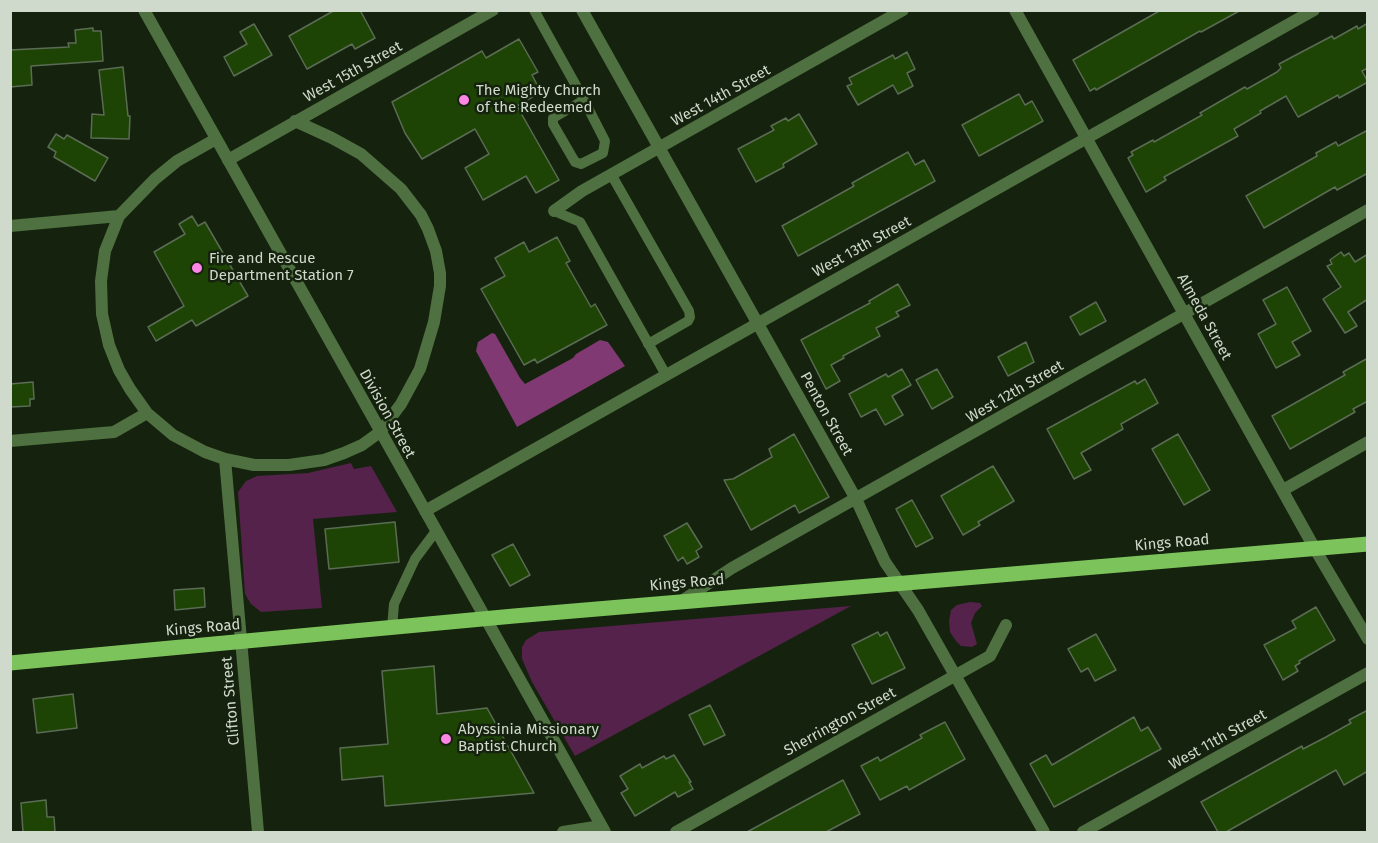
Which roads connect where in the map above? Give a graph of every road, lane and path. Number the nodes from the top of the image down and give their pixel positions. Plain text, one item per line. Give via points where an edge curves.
1 (144, 10) edge
2 (493, 10) edge
3 (534, 10) edge
4 (582, 10) edge
5 (903, 10) edge
6 (1015, 10) edge
7 (1314, 10) edge
8 (584, 100) junction
9 (295, 121) junction
10 (1087, 138) junction
11 (216, 139) junction
12 (659, 148) junction
13 (228, 160) junction
14 (611, 174) junction
15 (554, 210) joint
16 (1368, 210) edge
17 (118, 216) junction
18 (10, 226) edge
19 (1185, 313) junction
20 (758, 323) junction
21 (648, 344) junction
22 (666, 375) junction
23 (147, 413) junction
24 (380, 432) junction
25 (10, 441) edge
26 (1368, 442) edge
27 (225, 459) junction
28 (1283, 490) junction
29 (856, 499) junction
30 (425, 511) junction
31 (436, 531) junction
32 (1368, 544) edge
33 (1315, 549) junction
34 (900, 583) junction
35 (680, 602) junction
36 (486, 619) junction
37 (1006, 625) dead end
38 (392, 628) junction
39 (1368, 639) edge
40 (240, 642) junction
41 (10, 663) edge
42 (1368, 673) edge
43 (955, 675) junction
44 (603, 829) edge
45 (258, 832) edge
46 (563, 832) edge
47 (675, 832) edge
48 (1044, 832) edge
49 (1083, 832) edge

1 - 11 street, Division Street
2 - 9 street, West 15th Street
3 - 8 lane
4 - 12 street, Penton Street
5 - 12 street, West 14th Street
6 - 10 street, Almeda Street
7 - 10 street, West 13th Street
8 - 8 lane via 605,141 603,153 581,164 574,162 553,118
9 - 13 street, West 15th Street
9 - 24 street via 361,154 378,167 421,215 436,251 440,286 420,369
10 - 19 street, Almeda Street
10 - 20 street, West 13th Street
11 - 13 street, Division Street
11 - 17 street via 177,161
12 - 14 street, West 14th Street
12 - 20 street, Penton Street
13 - 24 street, Division Street
14 - 15 street, West 14th Street
14 - 21 lane via 689,311 688,321
15 - 21 lane via 580,222
16 - 19 street, West 12th Street
17 - 18 street
17 - 23 street via 105,251 102,314 119,370
19 - 28 street, Almeda Street
19 - 29 street, West 12th Street
20 - 22 street, West 13th Street
20 - 29 street, Penton Street
21 - 22 lane
22 - 30 street, West 13th Street
23 - 25 street via 114,432
23 - 27 street via 173,435
24 - 27 street via 362,445 324,460 254,465
24 - 30 street, Division Street
26 - 28 street
27 - 40 street, Clifton Street
28 - 33 street, Almeda Street
29 - 34 street, Penton Street via 885,562
29 - 35 street, West 12th Street via 732,568
30 - 31 street, Division Street
31 - 36 street, Division Street
31 - 38 lane via 416,559 394,604
32 - 33 main road, Kings Road
33 - 34 main road, Kings Road
33 - 39 street, Almeda Street
34 - 35 main road, Kings Road
34 - 43 street, Penton Street
35 - 36 main road, Kings Road
36 - 38 main road, Kings Road
36 - 44 street, Division Street
37 - 43 street, Sherrington Street via 990,656
38 - 40 main road, Kings Road
40 - 41 main road, Kings Road
40 - 45 street, Clifton Street
42 - 49 street, West 11th Street
43 - 47 street, Sherrington Street
43 - 48 street, Penton Street
44 - 46 street

